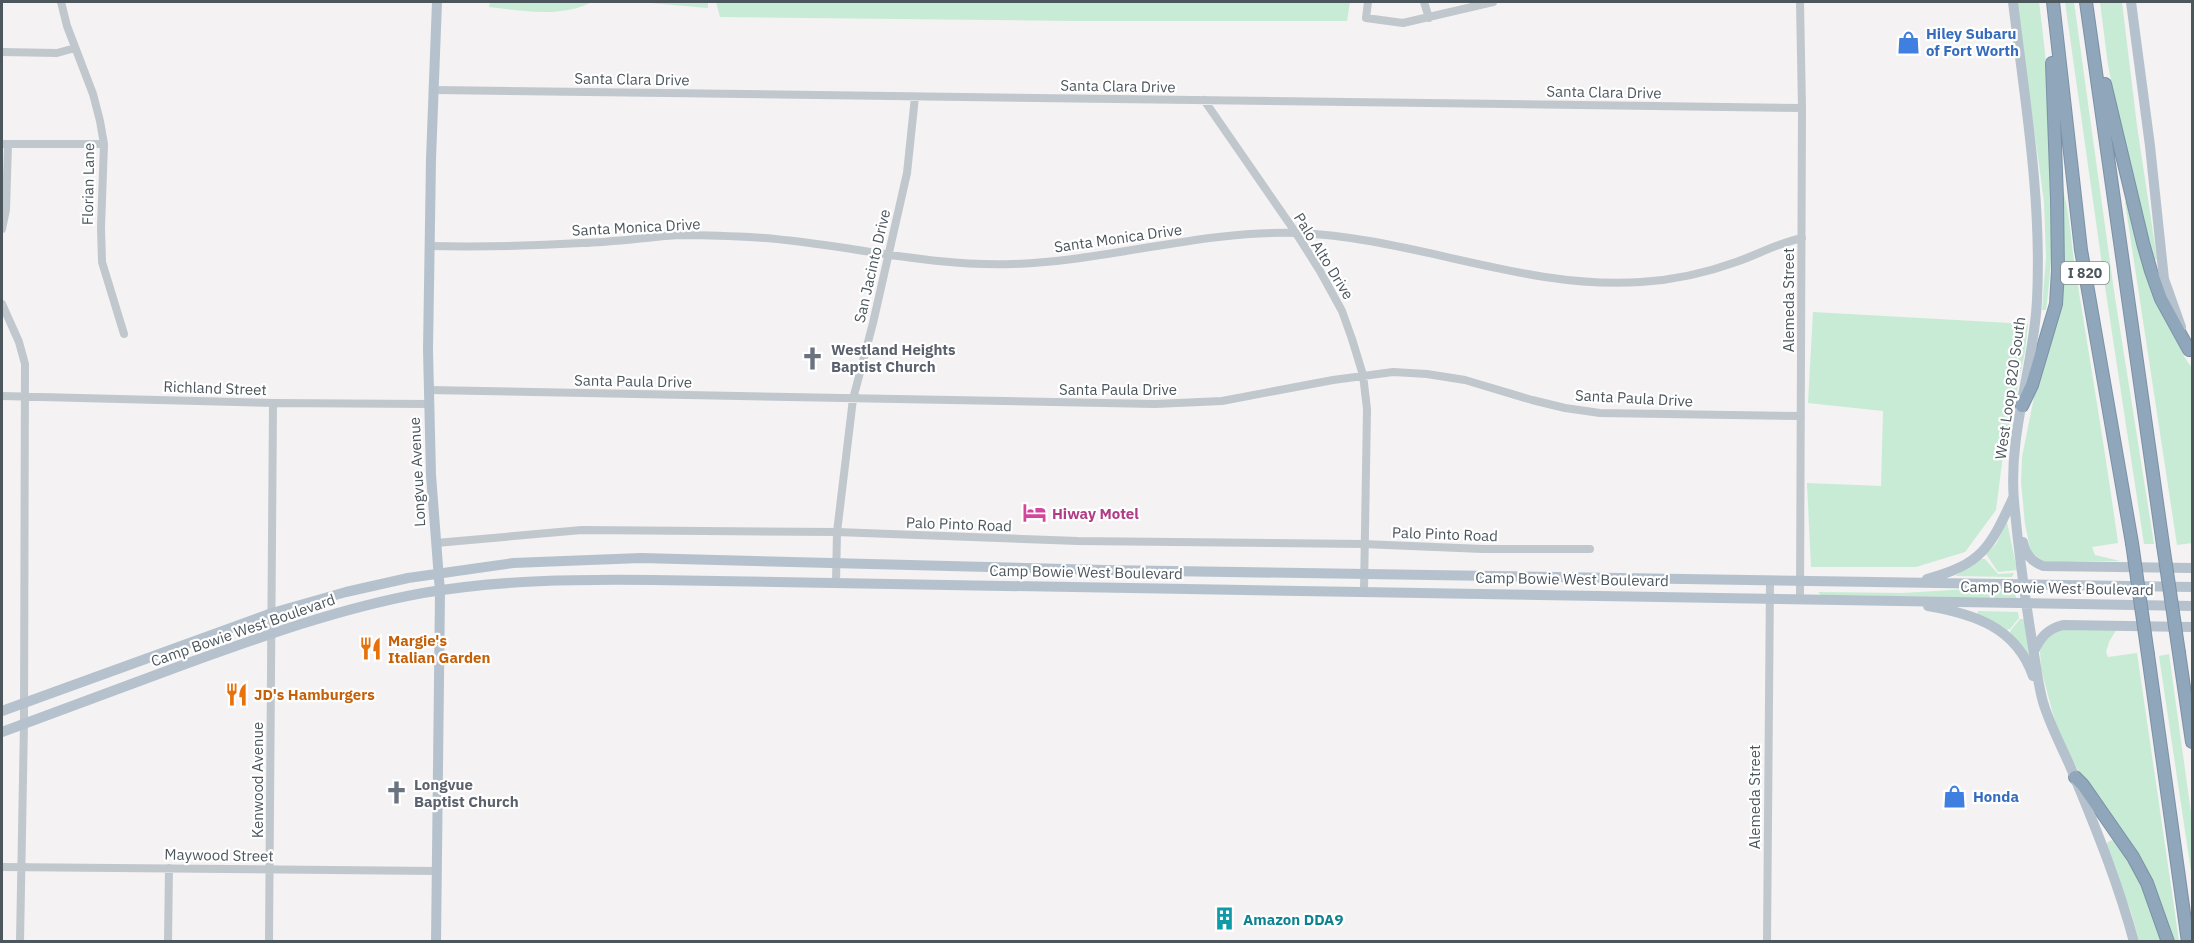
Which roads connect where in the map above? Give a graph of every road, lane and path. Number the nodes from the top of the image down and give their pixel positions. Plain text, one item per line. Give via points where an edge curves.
1 (61, 2) edge
2 (437, 2) edge
3 (1368, 2) edge
4 (1424, 2) edge
5 (1493, 2) edge
6 (1800, 2) edge
7 (2013, 2) edge
8 (2052, 2) edge
9 (2086, 2) edge
10 (2131, 2) edge
11 (2088, 16) junction
12 (1429, 18) junction
13 (75, 48) junction
14 (2, 52) edge
15 (434, 90) junction
16 (915, 97) junction
17 (1204, 100) junction
18 (1802, 108) junction
19 (4, 144) edge
20 (104, 144) junction
21 (2, 229) edge
22 (1296, 233) junction
23 (1802, 238) junction
24 (429, 246) junction
25 (888, 255) junction
26 (2, 304) edge
27 (124, 334) dead end
28 (2191, 353) edge
29 (1363, 375) junction
30 (428, 390) junction
31 (2, 396) edge
32 (24, 396) junction
33 (853, 399) junction
34 (273, 403) junction
35 (428, 404) junction
36 (2022, 406) junction
37 (1801, 416) junction
38 (2013, 498) junction
39 (2016, 525) junction
40 (837, 532) junction
41 (436, 543) junction
42 (1363, 544) junction
43 (1590, 549) dead end
44 (836, 565) junction
45 (2193, 568) edge
46 (1104, 570) junction
47 (439, 573) junction
48 (1364, 575) junction
49 (1770, 580) junction
50 (1800, 580) junction
51 (836, 583) junction
52 (1912, 583) junction
53 (2023, 584) junction
54 (2193, 587) edge
55 (1103, 588) junction
56 (1364, 591) junction
57 (440, 592) junction
58 (1770, 598) junction
59 (1800, 598) junction
60 (1889, 599) junction
61 (2026, 603) junction
62 (2193, 606) edge
63 (272, 613) junction
64 (2193, 627) edge
65 (272, 633) junction
66 (2034, 652) junction
67 (2039, 686) junction
68 (24, 703) junction
69 (2, 711) edge
70 (24, 723) junction
71 (2, 732) edge
72 (2193, 742) edge
73 (2074, 777) junction
74 (2, 867) edge
75 (21, 867) junction
76 (169, 868) junction
77 (270, 869) junction
78 (436, 871) junction
79 (20, 942) edge
80 (168, 942) edge
81 (269, 942) edge
82 (436, 942) edge
83 (1767, 942) edge
84 (2134, 942) edge
85 (2168, 942) edge
86 (2188, 942) edge

1 - 13 street, Florian Lane
2 - 15 main road, Longvue Avenue
3 - 12 street via 1366,18 1403,23
4 - 12 street
5 - 12 street
6 - 18 street, Alemeda Street
7 - 36 main road, West Loop 820 South via 2039,222 2035,327
8 - 36 highway via 2056,304
8 - 86 highway, I 820, bridge via 2081,250 2132,543
9 - 11 highway, I 820
10 - 28 main road via 2164,279
11 - 28 highway via 2143,243 2161,299
11 - 72 highway, I 820, bridge
13 - 14 street via 57,53
13 - 20 street, Florian Lane via 93,93
15 - 16 street, Santa Clara Drive
15 - 24 main road, Longvue Avenue
16 - 17 street, Santa Clara Drive
16 - 25 street, San Jacinto Drive via 907,173
17 - 18 street, Santa Clara Drive
17 - 22 street, Palo Alto Drive
18 - 23 street, Alemeda Street
19 - 20 street
19 - 21 street via 6,210
20 - 27 street, Florian Lane via 102,262
22 - 23 street, Santa Monica Drive via 1359,238 1552,279 1602,283 1694,275 1781,242
22 - 25 street, Santa Monica Drive via 1228,235 1021,264
22 - 29 street, Palo Alto Drive via 1334,293
23 - 37 street, Alemeda Street
24 - 25 street, Santa Monica Drive via 585,243 681,235 751,237
24 - 30 main road, Longvue Avenue
25 - 33 street, San Jacinto Drive
26 - 32 street via 25,364
29 - 33 street, Santa Paula Drive via 1222,402
29 - 37 street, Santa Paula Drive via 1393,372 1466,380 1565,408 1600,413
29 - 42 street, Palo Alto Drive via 1367,409
30 - 33 street, Santa Paula Drive
30 - 35 main road, Longvue Avenue
31 - 32 street, Richland Street
32 - 34 street, Richland Street
32 - 68 street
33 - 40 street, San Jacinto Drive
34 - 35 street, Richland Street
34 - 63 street, Kenwood Avenue
35 - 41 main road, Longvue Avenue
36 - 38 main road, West Loop 820 South
37 - 50 street, Alemeda Street
38 - 39 main road, West Loop 820 South
38 - 52 main road via 2000,529 1981,554 1956,570
39 - 45 main road via 2026,554 2043,566
39 - 53 main road, West Loop 820 South
40 - 41 street, Palo Pinto Road via 582,530
40 - 42 street, Palo Pinto Road via 1078,541
40 - 44 street, San Jacinto Drive
41 - 47 main road, Longvue Avenue
42 - 43 street, Palo Pinto Road
42 - 48 street, Palo Alto Drive
44 - 46 main road, Camp Bowie West Boulevard
44 - 47 main road, Camp Bowie West Boulevard via 641,558 513,563
44 - 51 street, San Jacinto Drive
46 - 48 main road, Camp Bowie West Boulevard
46 - 55 main road
47 - 57 main road, Longvue Avenue
47 - 63 main road, Camp Bowie West Boulevard via 346,592
48 - 49 main road, Camp Bowie West Boulevard
48 - 56 street, Palo Alto Drive
49 - 50 main road, Camp Bowie West Boulevard
49 - 58 street, Alemeda Street
50 - 52 main road, Camp Bowie West Boulevard
50 - 59 street, Alemeda Street
51 - 55 main road, Camp Bowie West Boulevard
51 - 57 main road, Camp Bowie West Boulevard via 597,579
52 - 53 main road, Camp Bowie West Boulevard
53 - 54 main road, Camp Bowie West Boulevard
53 - 61 main road, West Loop 820 South
55 - 56 main road, Camp Bowie West Boulevard
56 - 58 main road, Camp Bowie West Boulevard
57 - 65 main road, Camp Bowie West Boulevard via 348,610
57 - 78 main road, Longvue Avenue
58 - 59 main road, Camp Bowie West Boulevard
58 - 83 street, Alemeda Street
59 - 60 main road, Camp Bowie West Boulevard
60 - 61 main road, Camp Bowie West Boulevard
60 - 67 main road via 1949,610 1996,627 2017,646
61 - 62 main road, Camp Bowie West Boulevard
61 - 66 main road, West Loop 820 South
63 - 65 street, Kenwood Avenue
63 - 68 main road, Camp Bowie West Boulevard
64 - 66 main road via 2063,625 2048,630
65 - 70 main road, Camp Bowie West Boulevard
65 - 77 street, Kenwood Avenue
66 - 67 main road, West Loop 820 South
67 - 73 main road, West Loop 820 South
68 - 69 main road, Camp Bowie West Boulevard
68 - 70 street
70 - 71 main road, Camp Bowie West Boulevard
70 - 75 street
73 - 84 main road, West Loop 820 South
73 - 85 highway via 2133,857
74 - 75 street, Maywood Street
75 - 76 street, Maywood Street
75 - 79 street
76 - 77 street, Maywood Street
76 - 80 street
77 - 78 street, Maywood Street
77 - 81 street, Kenwood Avenue
78 - 82 main road, Longvue Avenue

